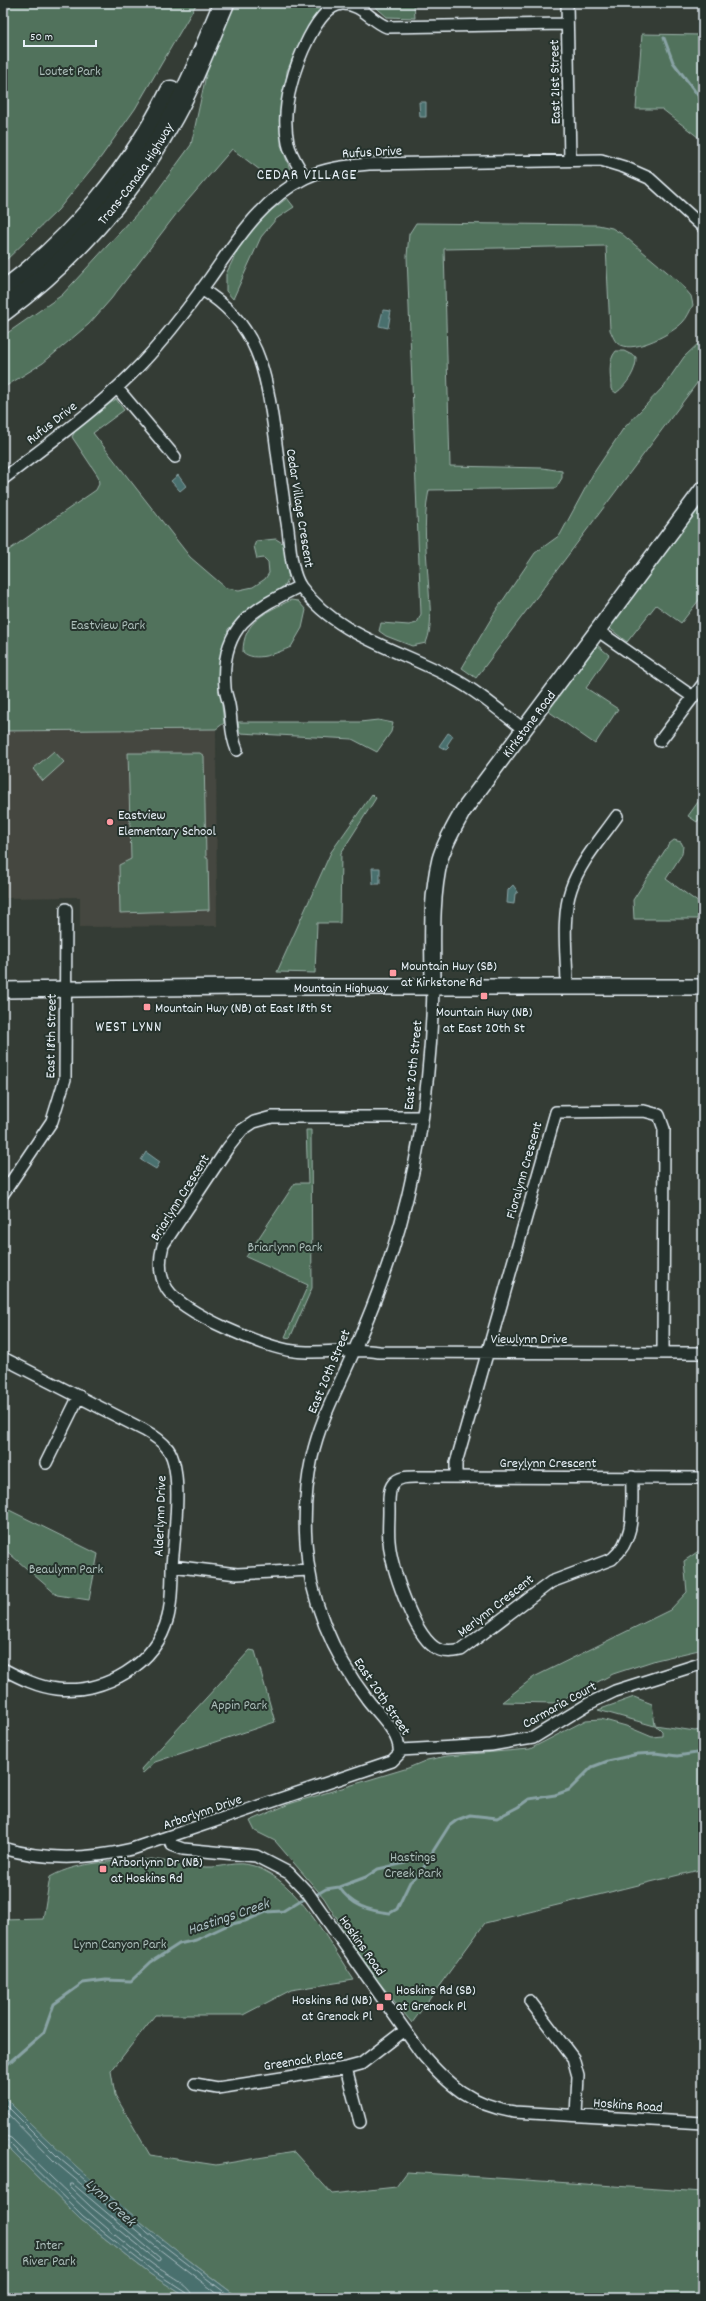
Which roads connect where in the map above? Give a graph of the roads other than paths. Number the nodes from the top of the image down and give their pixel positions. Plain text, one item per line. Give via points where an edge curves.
1 (210, 3) edge
2 (224, 3) edge
3 (567, 3) edge
4 (567, 24) junction
5 (570, 160) junction
6 (305, 178) junction
7 (703, 227) edge
8 (201, 289) junction
9 (3, 292) edge
10 (3, 311) edge
11 (118, 388) junction
12 (175, 457) dead end
13 (3, 479) edge
14 (703, 489) edge
15 (300, 586) junction
16 (598, 629) junction
17 (703, 684) edge
18 (693, 697) junction
19 (523, 729) junction
20 (660, 741) dead end
21 (237, 750) dead end
22 (617, 816) dead end
23 (66, 910) dead end
24 (567, 987) junction
25 (703, 987) edge
26 (433, 988) junction
27 (3, 990) edge
28 (66, 990) junction
29 (422, 1117) junction
30 (3, 1194) edge
31 (354, 1350) junction
32 (488, 1353) junction
33 (663, 1353) junction
34 (703, 1353) edge
35 (3, 1358) edge
36 (80, 1396) junction
37 (46, 1463) dead end
38 (456, 1477) junction
39 (632, 1477) junction
40 (703, 1478) edge
41 (394, 1482) joint
42 (172, 1566) junction
43 (309, 1570) junction
44 (703, 1663) edge
45 (3, 1669) edge
46 (400, 1750) junction
47 (169, 1838) junction
48 (3, 1848) edge
49 (530, 2001) dead end
50 (405, 2030) junction
51 (346, 2068) junction
52 (196, 2084) dead end
53 (576, 2115) junction
54 (360, 2122) dead end
55 (703, 2123) edge

1 - 9 highway, Trans-Canada Highway via 170,93 119,174 59,244
2 - 10 highway, Trans-Canada Highway via 182,99 150,157 131,184 69,254
3 - 4 street, East 21st Street
4 - 5 street, East 21st Street
4 - 6 street via 386,27 376,23 363,10 352,6 343,4 328,10 313,30 298,62 286,111 288,144
5 - 6 street, Rufus Drive via 369,164 342,166
5 - 7 street, Rufus Drive via 601,160 624,166 648,178
6 - 8 street, Rufus Drive via 271,201 251,221
8 - 11 street, Rufus Drive via 143,362
8 - 15 street, Cedar Village Crescent via 225,306 240,322 258,353 266,374 290,543
11 - 12 street
11 - 13 street, Rufus Drive
14 - 16 main road, Kirkstone Road
15 - 19 street, Cedar Village Crescent via 325,613 349,629 454,679
15 - 21 street via 244,619 228,645 225,688 230,706 232,740
16 - 18 street
16 - 19 main road, Kirkstone Road
17 - 18 street
18 - 20 street
19 - 26 main road, Kirkstone Road via 463,811 441,857 433,911
22 - 24 street via 581,868 571,889 567,915
23 - 28 street, East 18th Street
24 - 25 main road, Mountain Highway
24 - 26 main road, Mountain Highway
26 - 28 main road, Mountain Highway via 228,987
26 - 29 street, East 20th Street via 432,1024
27 - 28 main road, Mountain Highway
28 - 30 street, East 18th Street via 67,1061 62,1093 52,1121
29 - 31 street, East 20th Street via 405,1203 392,1252
29 - 31 street, Briarlynn Crescent via 272,1117 254,1122 242,1130 227,1149 169,1236 160,1256 163,1280 176,1300 251,1339 295,1352
31 - 32 street, Viewlynn Drive
31 - 43 street, East 20th Street via 320,1428 312,1457 305,1522
32 - 33 street, Viewlynn Drive
32 - 33 street, Floralynn Crescent via 553,1118 556,1112 581,1110 648,1111 659,1115 662,1120
32 - 38 street, Floralynn Crescent via 456,1463
33 - 34 street, Viewlynn Drive
35 - 36 street, Alderlynn Drive
36 - 37 street
36 - 42 street, Alderlynn Drive via 144,1430 168,1449 176,1471
38 - 39 street, Greylynn Crescent
38 - 41 street, Greylynn Crescent via 408,1477
39 - 40 street, Greylynn Crescent
39 - 41 street, Merlynn Crescent via 630,1533 620,1552 607,1561 551,1582 468,1646 451,1652 434,1647 427,1640 413,1616 400,1583 389,1541 390,1494
42 - 43 street, Alderlynn Drive via 237,1574
42 - 45 street via 171,1602 162,1633 145,1657 122,1676 96,1686 57,1689 43,1686
43 - 46 street, East 20th Street via 322,1616 338,1655 396,1737
44 - 46 street, Carmaria Court via 615,1691 590,1703 533,1738 491,1744
46 - 47 street, Arborlynn Drive via 392,1761
47 - 48 street, Arborlynn Drive via 132,1849 84,1857 50,1856
47 - 50 street, Hoskins Road via 172,1845 183,1849 256,1856 289,1873 312,1897
49 - 53 street via 572,2058 578,2076
50 - 51 street, Greenock Place via 361,2064
50 - 53 street, Hoskins Road via 441,2077 458,2091 478,2102 514,2112
51 - 52 street, Greenock Place via 218,2088
51 - 54 street
53 - 55 street, Hoskins Road

